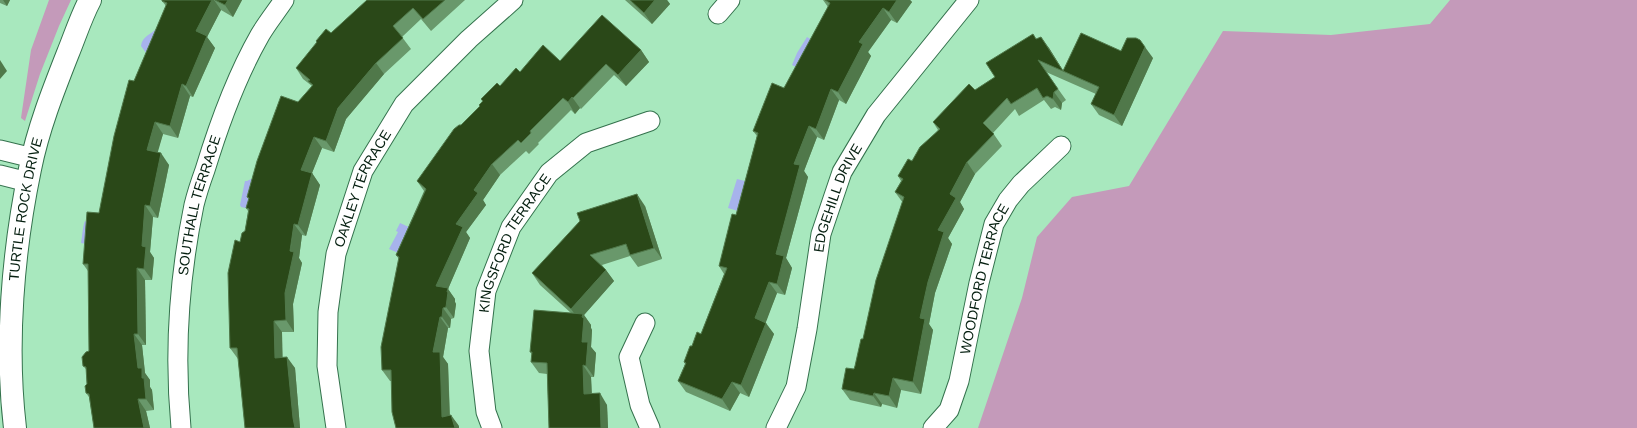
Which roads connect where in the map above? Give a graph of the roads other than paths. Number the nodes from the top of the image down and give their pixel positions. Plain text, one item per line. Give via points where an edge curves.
1 (90, 0) edge
2 (284, 0) edge
3 (513, 0) edge
4 (730, 0) edge
5 (969, 0) edge
6 (718, 14) dead end
7 (650, 121) dead end
8 (1061, 146) dead end
9 (0, 150) edge
10 (33, 158) junction
11 (0, 175) edge
12 (28, 182) junction
13 (645, 323) dead end
14 (15, 428) edge
15 (181, 428) edge
16 (336, 428) edge
17 (492, 428) edge
18 (650, 428) edge
19 (776, 428) edge
20 (934, 428) edge

1 - 10 street, TURTLE ROCK DRIVE via 46,112
2 - 15 street, SOUTHALL TERRACE via 260,35 234,89 213,142 195,204 179,320 178,390
3 - 16 street, OAKLEY TERRACE via 469,39 404,104 363,171 336,254 328,312 327,366
4 - 6 street
5 - 19 street, EDGEHILL DRIVE via 876,115 842,172 821,234 796,387
7 - 17 street, KINGSFORD TERRACE via 586,143 549,173 510,227 486,291 479,350 486,412
8 - 20 street, WOODFORD TERRACE via 1021,184 994,224 959,381 949,410
9 - 10 street
10 - 12 street, TURTLE ROCK DRIVE
11 - 12 street
12 - 14 street, TURTLE ROCK DRIVE via 16,257 10,342 11,395
13 - 18 street via 629,357 640,405

